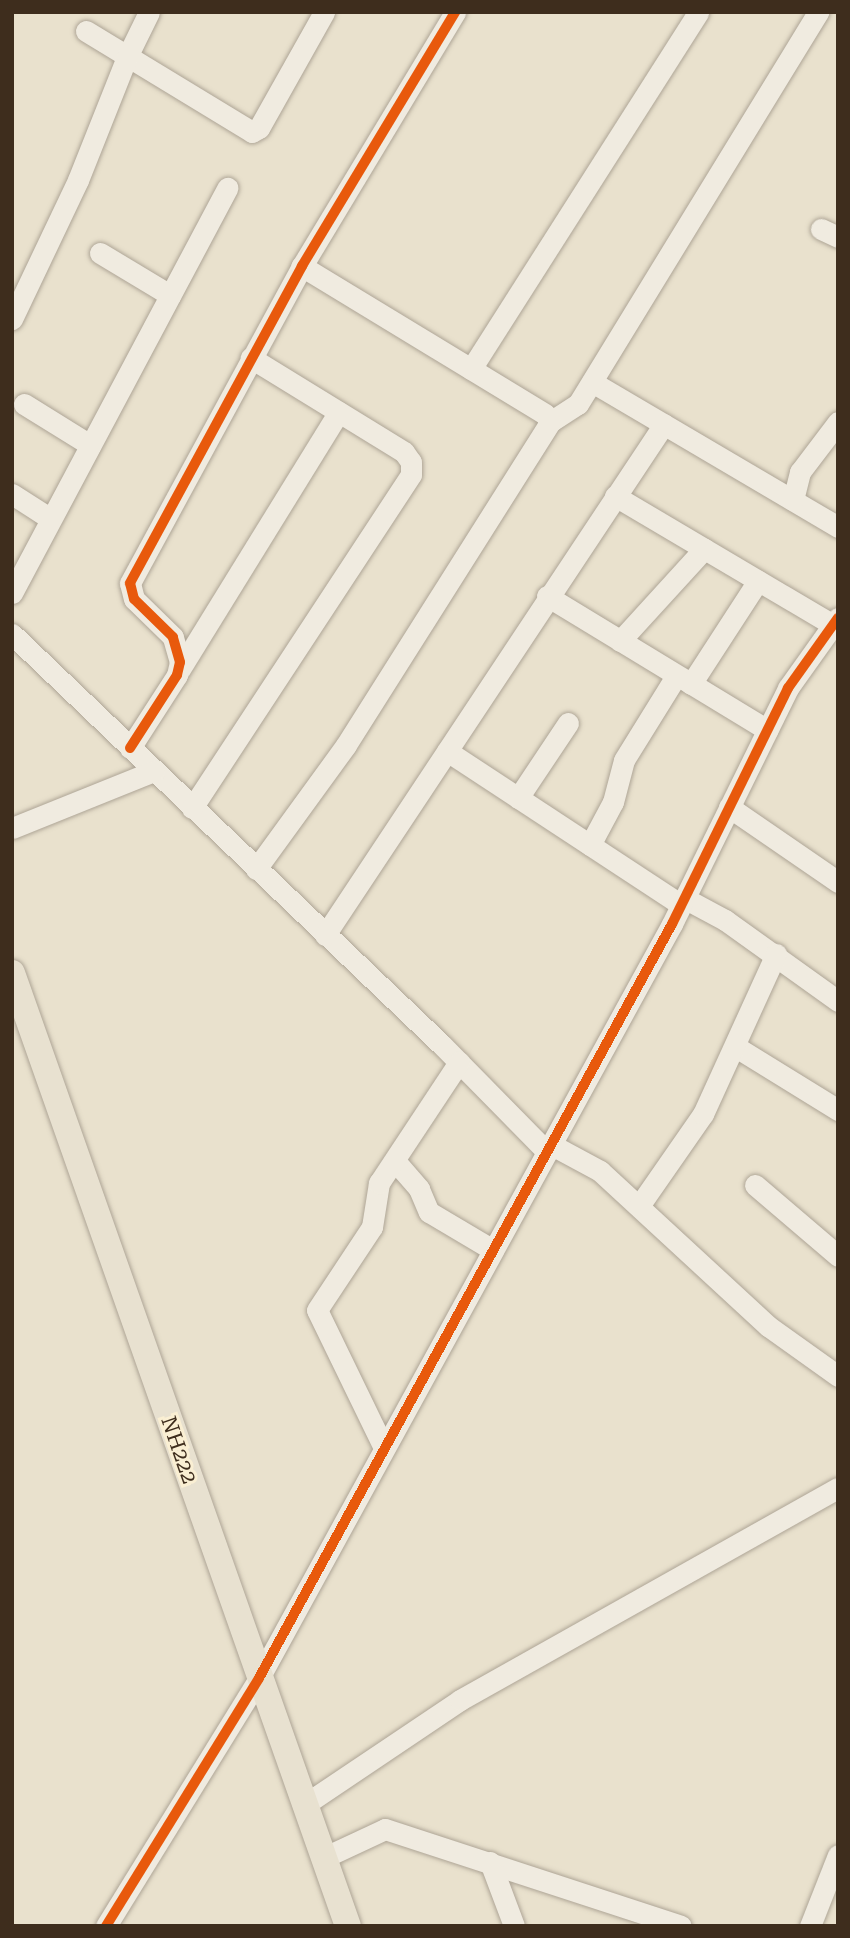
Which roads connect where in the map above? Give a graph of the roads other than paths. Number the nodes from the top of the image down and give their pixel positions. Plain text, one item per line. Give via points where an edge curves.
1 (149, 12) edge
2 (324, 12) edge
3 (455, 12) edge
4 (698, 12) edge
5 (818, 12) edge
6 (86, 31) dead end
7 (127, 57) junction
8 (227, 188) dead end
9 (100, 253) dead end
10 (302, 266) junction
11 (170, 295) junction
12 (12, 319) edge
13 (251, 358) junction
14 (471, 369) junction
15 (592, 382) junction
16 (24, 404) dead end
17 (339, 412) junction
18 (550, 422) junction
19 (838, 422) edge
20 (664, 424) junction
21 (90, 445) junction
22 (12, 494) edge
23 (615, 496) junction
24 (793, 500) junction
25 (51, 519) junction
26 (838, 527) edge
27 (704, 549) junction
28 (758, 581) junction
29 (12, 593) edge
30 (547, 596) junction
31 (835, 622) edge
32 (12, 634) edge
33 (620, 641) junction
34 (180, 669) junction
35 (683, 680) junction
36 (568, 723) dead end
37 (767, 730) junction
38 (130, 748) junction
39 (447, 751) junction
40 (154, 771) junction
41 (518, 798) junction
42 (729, 807) junction
43 (192, 808) junction
44 (12, 828) edge
45 (590, 845) junction
46 (256, 869) junction
47 (837, 880) edge
48 (682, 901) junction
49 (325, 935) junction
50 (776, 954) junction
51 (12, 973) edge
52 (838, 1001) edge
53 (736, 1047) junction
54 (459, 1062) junction
55 (838, 1110) edge
56 (549, 1148) junction
57 (395, 1161) junction
58 (755, 1185) dead end
59 (639, 1206) junction
60 (493, 1250) junction
61 (838, 1256) edge
62 (838, 1376) edge
63 (384, 1448) junction
64 (838, 1488) edge
65 (258, 1678) junction
66 (304, 1805) junction
67 (838, 1855) edge
68 (323, 1858) junction
69 (490, 1861) junction
70 (833, 1886) edge
71 (106, 1926) edge
72 (348, 1926) edge
73 (513, 1926) edge
74 (681, 1926) edge
75 (810, 1926) edge

1 - 7 street
2 - 7 street via 259,128 252,132
3 - 10 street
4 - 14 street
5 - 15 street
6 - 7 street
7 - 12 street via 78,180
8 - 11 street
9 - 11 street
10 - 13 street
10 - 14 street
11 - 21 street
13 - 17 street
13 - 34 street via 130,583 134,599 173,637
14 - 18 street
15 - 18 street via 571,412
15 - 20 street
16 - 21 street
17 - 34 street
17 - 43 street via 404,452 411,462 411,474
18 - 46 street via 346,745
19 - 24 street via 800,472
20 - 23 street
20 - 24 street
21 - 25 street
22 - 25 street
23 - 27 street
23 - 30 street
24 - 26 street
25 - 29 street
27 - 28 street
27 - 33 street
28 - 31 street
28 - 35 street
30 - 33 street
30 - 39 street
31 - 37 street via 788,688
32 - 38 street
33 - 35 street
34 - 38 street
35 - 37 street
35 - 45 street via 624,760 613,802
36 - 41 street
37 - 42 street
38 - 40 street
39 - 41 street
39 - 49 street
40 - 43 street
40 - 44 street
41 - 45 street
42 - 47 street
42 - 48 street
43 - 46 street
45 - 48 street
46 - 49 street
48 - 50 street
48 - 56 street
49 - 54 street
50 - 52 street
50 - 53 street
51 - 65 main road, NH222
53 - 55 street
53 - 59 street via 697,1125
54 - 56 street
54 - 57 street
56 - 59 street via 600,1171
56 - 60 street
57 - 60 street via 419,1189 429,1212
57 - 63 street via 379,1183 372,1227 317,1310
58 - 61 street
59 - 62 street via 768,1326
60 - 63 street
63 - 65 street
64 - 66 street via 460,1700
65 - 66 main road, NH222
65 - 71 street
66 - 68 main road, NH222
67 - 70 street
68 - 69 street via 385,1829
68 - 72 main road, NH222
69 - 73 street
69 - 74 street
70 - 75 street

